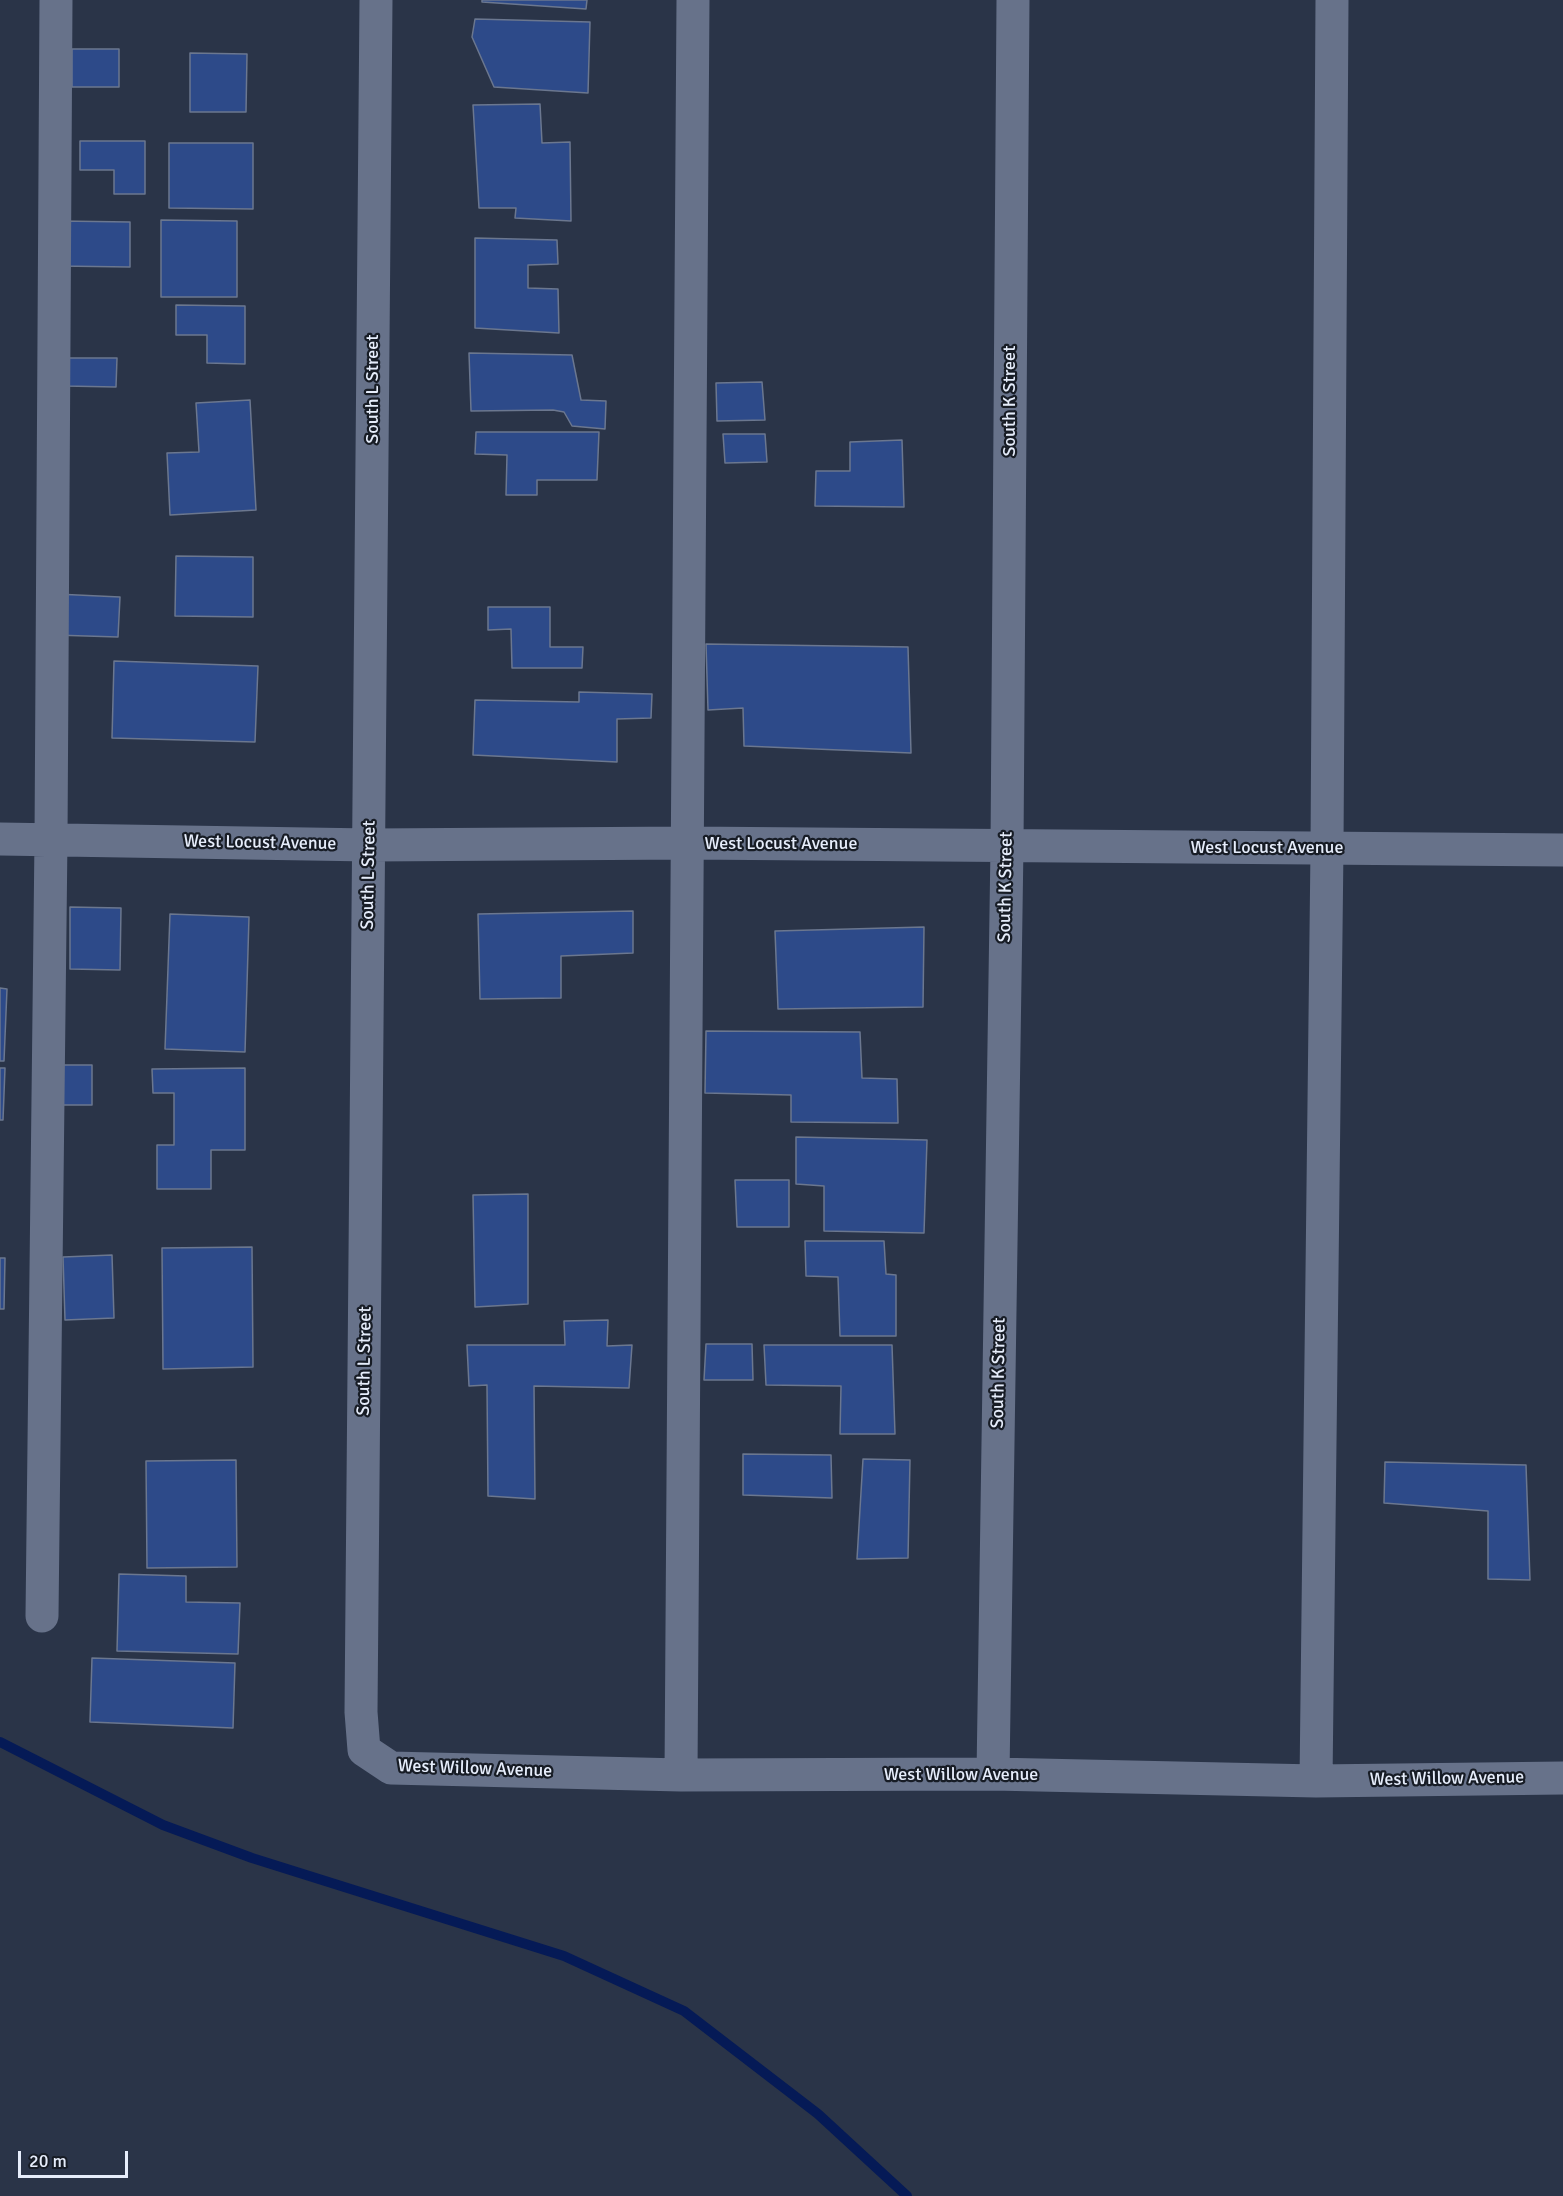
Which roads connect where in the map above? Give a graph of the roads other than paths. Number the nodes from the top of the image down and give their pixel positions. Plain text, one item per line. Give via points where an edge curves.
1 (56, 0) edge
2 (376, 0) edge
3 (693, 0) edge
4 (1013, 0) edge
5 (1332, 0) edge
6 (0, 839) edge
7 (51, 839) junction
8 (688, 843) junction
9 (370, 845) junction
10 (1007, 846) junction
11 (1327, 848) junction
12 (1563, 850) edge
13 (42, 1616) dead end
14 (364, 1750) joint
15 (993, 1774) junction
16 (681, 1775) junction
17 (1563, 1778) edge
18 (1317, 1781) junction

1 - 7 street
2 - 9 street, South L Street
3 - 8 street
4 - 10 street, South K Street
5 - 11 street
6 - 7 street, West Locust Avenue
7 - 9 street, West Locust Avenue
7 - 13 street
8 - 9 street, West Locust Avenue
8 - 10 street, West Locust Avenue
8 - 16 street
9 - 14 street, South L Street via 361,1700
10 - 11 street, West Locust Avenue
10 - 15 street, South K Street
11 - 12 street, West Locust Avenue
11 - 18 street
14 - 16 street, West Willow Avenue via 391,1768
15 - 16 street, West Willow Avenue
15 - 18 street, West Willow Avenue
17 - 18 street, West Willow Avenue

